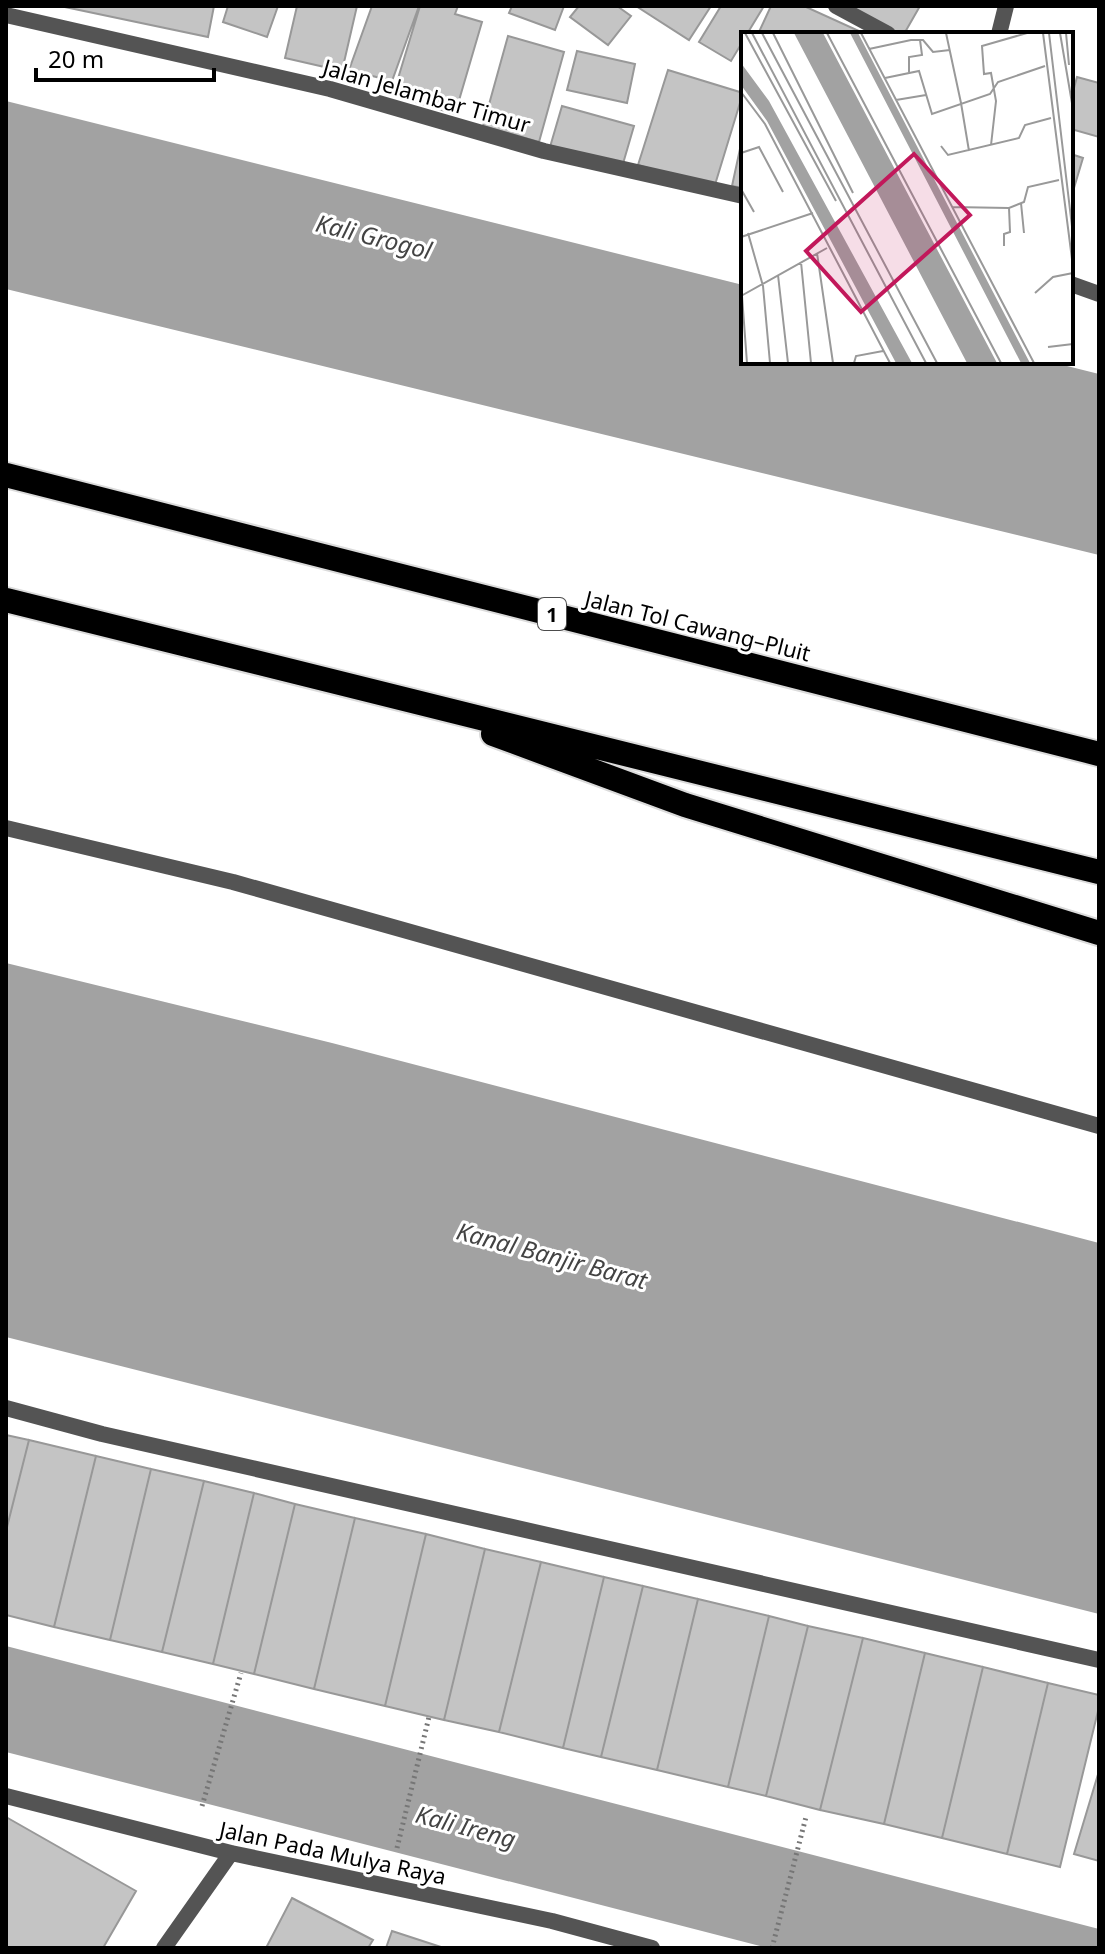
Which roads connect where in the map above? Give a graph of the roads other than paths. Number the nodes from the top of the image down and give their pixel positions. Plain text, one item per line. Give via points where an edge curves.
1 (836, 6) edge
2 (1006, 6) edge
3 (6, 15) edge
4 (884, 32) edge
5 (1000, 32) edge
6 (741, 196) edge
7 (1073, 285) edge
8 (1099, 294) edge
9 (6, 475) edge
10 (6, 600) edge
11 (399, 698) junction
12 (1092, 750) edge
13 (6, 828) edge
14 (1099, 872) edge
15 (1099, 933) edge
16 (1099, 1126) edge
17 (6, 1408) edge
18 (1099, 1660) edge
19 (6, 1796) edge
20 (231, 1853) junction
21 (164, 1948) edge
22 (652, 1948) edge

1 - 4 street
2 - 5 street
3 - 6 street, Jalan Jelambar Timur via 330,89 544,151
7 - 8 street
9 - 12 highway, Jalan Tol Cawang–Pluit / 1
10 - 11 highway
11 - 14 highway
11 - 15 highway via 685,805
13 - 16 street via 233,882
17 - 18 street
19 - 20 street, Jalan Pada Mulya Raya
20 - 21 street
20 - 22 street, Jalan Pada Mulya Raya via 552,1921

